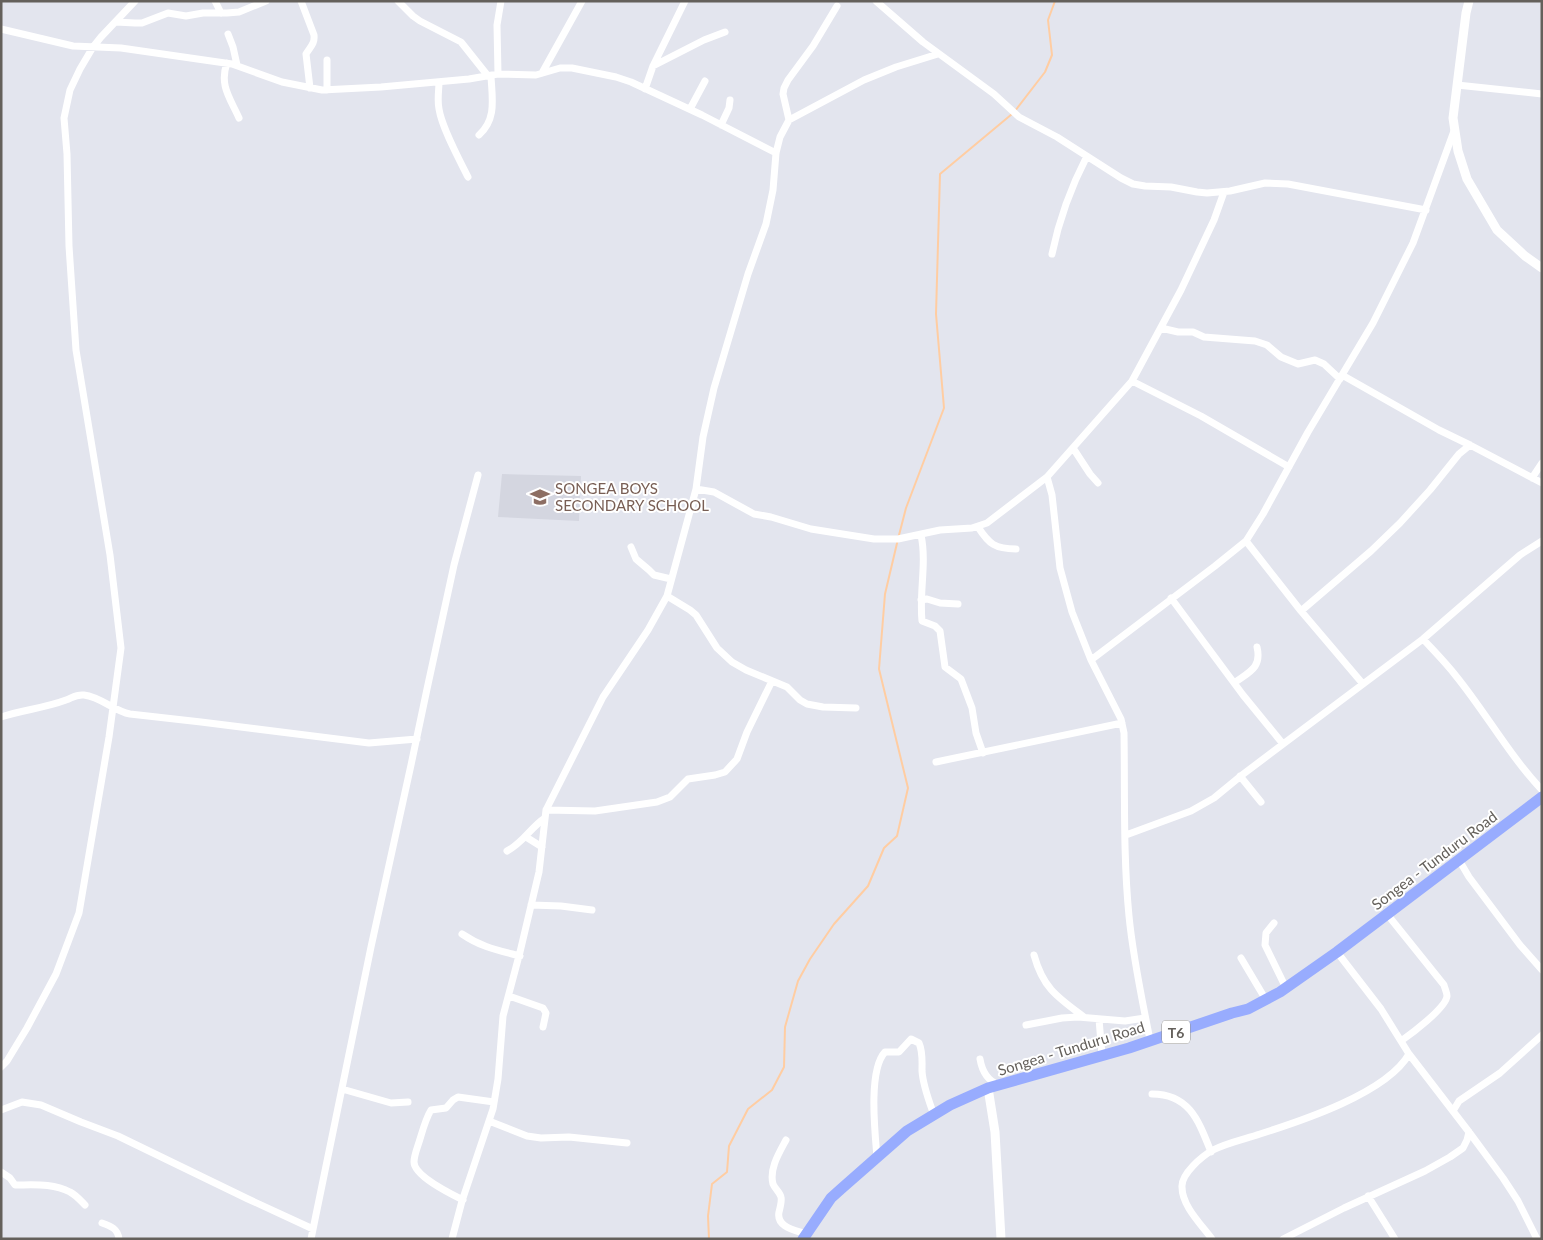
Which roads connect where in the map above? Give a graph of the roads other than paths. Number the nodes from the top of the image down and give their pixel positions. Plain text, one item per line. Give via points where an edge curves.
1 (135, 1) edge
2 (215, 1) edge
3 (266, 1) edge
4 (301, 1) edge
5 (398, 1) edge
6 (502, 1) edge
7 (582, 1) edge
8 (685, 1) edge
9 (876, 1) edge
10 (1469, 1) edge
11 (838, 6) dead end
12 (221, 13) junction
13 (116, 22) junction
14 (1, 29) edge
15 (725, 32) dead end
16 (228, 34) dead end
17 (93, 47) junction
18 (938, 54) junction
19 (327, 60) dead end
20 (227, 63) junction
21 (237, 65) junction
22 (653, 66) junction
23 (542, 74) junction
24 (492, 76) junction
25 (705, 81) dead end
26 (439, 82) junction
27 (1457, 85) junction
28 (310, 88) junction
29 (645, 89) junction
30 (327, 90) junction
31 (1542, 94) edge
32 (730, 100) dead end
33 (690, 109) junction
34 (239, 118) dead end
35 (789, 120) junction
36 (721, 125) junction
37 (1454, 130) junction
38 (479, 136) dead end
39 (776, 153) junction
40 (1088, 156) junction
41 (468, 177) dead end
42 (1224, 192) junction
43 (1426, 210) junction
44 (1052, 254) dead end
45 (1542, 268) edge
46 (1161, 328) junction
47 (1341, 377) junction
48 (1132, 381) junction
49 (1470, 445) junction
50 (1074, 448) junction
51 (1542, 463) edge
52 (1289, 467) junction
53 (478, 475) dead end
54 (1047, 477) junction
55 (1532, 478) junction
56 (1098, 483) dead end
57 (1542, 483) edge
58 (696, 489) junction
59 (978, 527) junction
60 (921, 535) junction
61 (1246, 541) junction
62 (1542, 541) edge
63 (631, 547) dead end
64 (1016, 549) dead end
65 (671, 579) junction
66 (667, 596) junction
67 (1171, 598) junction
68 (921, 600) junction
69 (958, 604) dead end
70 (1301, 610) junction
71 (1423, 639) junction
72 (1257, 647) dead end
73 (1091, 660) junction
74 (772, 681) junction
75 (1234, 683) junction
76 (1363, 684) junction
77 (113, 706) junction
78 (856, 708) dead end
79 (1, 718) edge
80 (1122, 723) junction
81 (417, 739) junction
82 (1283, 744) junction
83 (983, 753) junction
84 (936, 762) dead end
85 (1240, 776) junction
86 (1542, 790) edge
87 (1542, 797) edge
88 (1261, 802) dead end
89 (546, 814) junction
90 (1126, 835) junction
91 (526, 837) junction
92 (542, 847) junction
93 (507, 851) dead end
94 (1459, 860) junction
95 (531, 905) junction
96 (592, 910) dead end
97 (1387, 914) junction
98 (1274, 923) dead end
99 (462, 934) dead end
100 (1337, 952) junction
101 (1034, 955) dead end
102 (520, 956) junction
103 (1241, 958) dead end
104 (1542, 970) edge
105 (1286, 988) junction
106 (508, 996) junction
107 (1266, 1000) junction
108 (1084, 1017) junction
109 (1145, 1018) junction
110 (1099, 1019) junction
111 (1026, 1025) dead end
112 (544, 1027) dead end
113 (1542, 1035) edge
114 (1150, 1040) junction
115 (1401, 1041) junction
116 (1102, 1054) junction
117 (1409, 1054) junction
118 (980, 1059) dead end
119 (1, 1067) edge
120 (994, 1087) junction
121 (342, 1089) junction
122 (1152, 1094) dead end
123 (408, 1102) dead end
124 (494, 1102) junction
125 (1, 1110) edge
126 (1452, 1111) junction
127 (934, 1115) junction
128 (489, 1121) junction
129 (1469, 1132) junction
130 (786, 1140) dead end
131 (627, 1143) dead end
132 (1211, 1152) junction
133 (877, 1158) junction
134 (1, 1172) edge
135 (1368, 1196) junction
136 (462, 1200) junction
137 (85, 1205) dead end
138 (102, 1223) dead end
139 (313, 1229) junction
140 (804, 1236) edge
141 (118, 1239) edge
142 (311, 1239) edge
143 (452, 1239) edge
144 (1001, 1239) edge
145 (1212, 1239) edge
146 (1283, 1239) edge
147 (1395, 1239) edge
148 (1537, 1239) edge

1 - 13 street
2 - 12 street
3 - 12 street via 239,12
4 - 28 street via 314,35 313,45 306,54
5 - 24 street via 412,16 461,42
6 - 24 street
7 - 23 street
8 - 22 street
9 - 18 street
10 - 27 street
11 - 35 street via 784,88
12 - 13 street via 186,16 172,13 134,24
13 - 17 street
14 - 17 street via 61,44
15 - 22 street
16 - 21 street
17 - 20 street
17 - 77 street via 70,90 64,118 76,350 110,555 121,648
18 - 35 street via 864,80
18 - 40 street via 1019,117
19 - 30 street
20 - 21 street
20 - 34 street via 223,80
21 - 28 street via 282,82
22 - 29 street
23 - 24 street
23 - 29 street via 572,68 616,77
24 - 26 street
24 - 38 street via 492,115
25 - 33 street
26 - 30 street
26 - 41 street via 441,119
27 - 31 street
27 - 37 street
28 - 30 street
29 - 33 street
32 - 36 street
33 - 36 street
35 - 39 street
36 - 39 street
37 - 43 street
37 - 45 street via 1467,179 1490,220 1525,256
39 - 58 street via 766,224 714,388
40 - 42 street via 1132,184
40 - 44 street via 1068,198
42 - 43 street via 1265,183 1288,184
42 - 46 street via 1182,290
43 - 47 street via 1373,323
46 - 47 street via 1193,332 1204,337 1255,341 1298,364 1319,361
46 - 48 street
47 - 49 street
47 - 52 street
48 - 50 street
48 - 52 street
49 - 55 street
49 - 70 street via 1400,523
50 - 54 street
50 - 56 street
51 - 55 street
52 - 61 street
53 - 81 street via 454,566
54 - 59 street via 998,516
54 - 73 street via 1060,568 1072,612
55 - 57 street
58 - 60 street via 714,492 751,513 812,529 874,539
58 - 65 street
59 - 60 street
59 - 64 street via 992,544
60 - 68 street via 924,548
61 - 67 street
61 - 70 street
62 - 71 street via 1520,555
63 - 65 street via 636,559 654,576
65 - 66 street
66 - 74 street via 696,615 717,648 732,662
66 - 89 street via 603,697
67 - 73 street
67 - 75 street
68 - 69 street
68 - 83 street via 922,620 940,631 946,668 961,679
70 - 76 street
71 - 76 street
71 - 86 street via 1456,676
72 - 75 street via 1256,666
73 - 80 street
74 - 78 street via 787,687 807,704
74 - 89 street via 746,732 737,759 725,772 688,779 670,797 657,802 595,812
75 - 82 street
76 - 82 street
77 - 79 street via 78,694
77 - 81 street via 130,714 369,743
77 - 119 street via 80,913 56,974 27,1028
80 - 83 street
80 - 90 street
81 - 121 street
82 - 85 street
83 - 84 street
85 - 88 street
85 - 90 street via 1214,798 1182,816
87 - 94 highway, Songea - Tunduru Road / T6
89 - 91 street
89 - 92 street
90 - 109 street via 1129,917
91 - 92 street
91 - 93 street
92 - 95 street
94 - 97 highway, Songea - Tunduru Road / T6
94 - 104 street via 1520,945
95 - 96 street
95 - 102 street
97 - 100 highway, Songea - Tunduru Road / T6
97 - 115 street via 1444,985 1447,995 1439,1008
98 - 105 street via 1266,933 1265,945
99 - 102 street via 482,946
100 - 105 highway, Songea - Tunduru Road / T6
100 - 115 street
101 - 108 street via 1044,981 1061,1000
102 - 106 street
103 - 107 street
105 - 107 highway, Songea - Tunduru Road / T6
106 - 112 street via 543,1008 546,1013
106 - 124 street
107 - 114 highway, Songea - Tunduru Road / T6 via 1248,1009
108 - 110 street
108 - 111 street
109 - 110 street via 1125,1021
109 - 114 street
110 - 116 street
113 - 126 street via 1500,1073 1459,1101
114 - 116 highway, Songea - Tunduru Road / T6
115 - 117 street
116 - 120 highway, Songea - Tunduru Road / T6
117 - 126 street
117 - 132 street via 1397,1070 1364,1092 1318,1113
118 - 120 street via 984,1073
120 - 127 highway, Songea - Tunduru Road / T6
120 - 144 street
121 - 123 street via 391,1103
121 - 139 street
122 - 132 street via 1164,1094 1183,1103 1200,1125
124 - 128 street
124 - 136 street via 458,1097 446,1108 431,1110 419,1142 415,1168
125 - 139 street via 22,1102 41,1105 118,1136
126 - 129 street
127 - 133 highway, Songea - Tunduru Road / T6 via 907,1131
127 - 133 street via 926,1093 919,1042 912,1039 899,1052 885,1052 880,1058 874,1084
128 - 131 street via 527,1136
128 - 136 street
129 - 135 street via 1466,1145 1457,1153
129 - 148 street via 1518,1201
130 - 140 street via 772,1170 773,1183 781,1198 778,1216 784,1226
132 - 145 street via 1191,1168 1182,1185 1183,1195 1192,1212
133 - 140 highway, Songea - Tunduru Road / T6 via 831,1198
134 - 137 street via 15,1185 44,1184 61,1188
135 - 146 street
135 - 147 street
136 - 143 street
138 - 141 street via 116,1230
139 - 142 street

